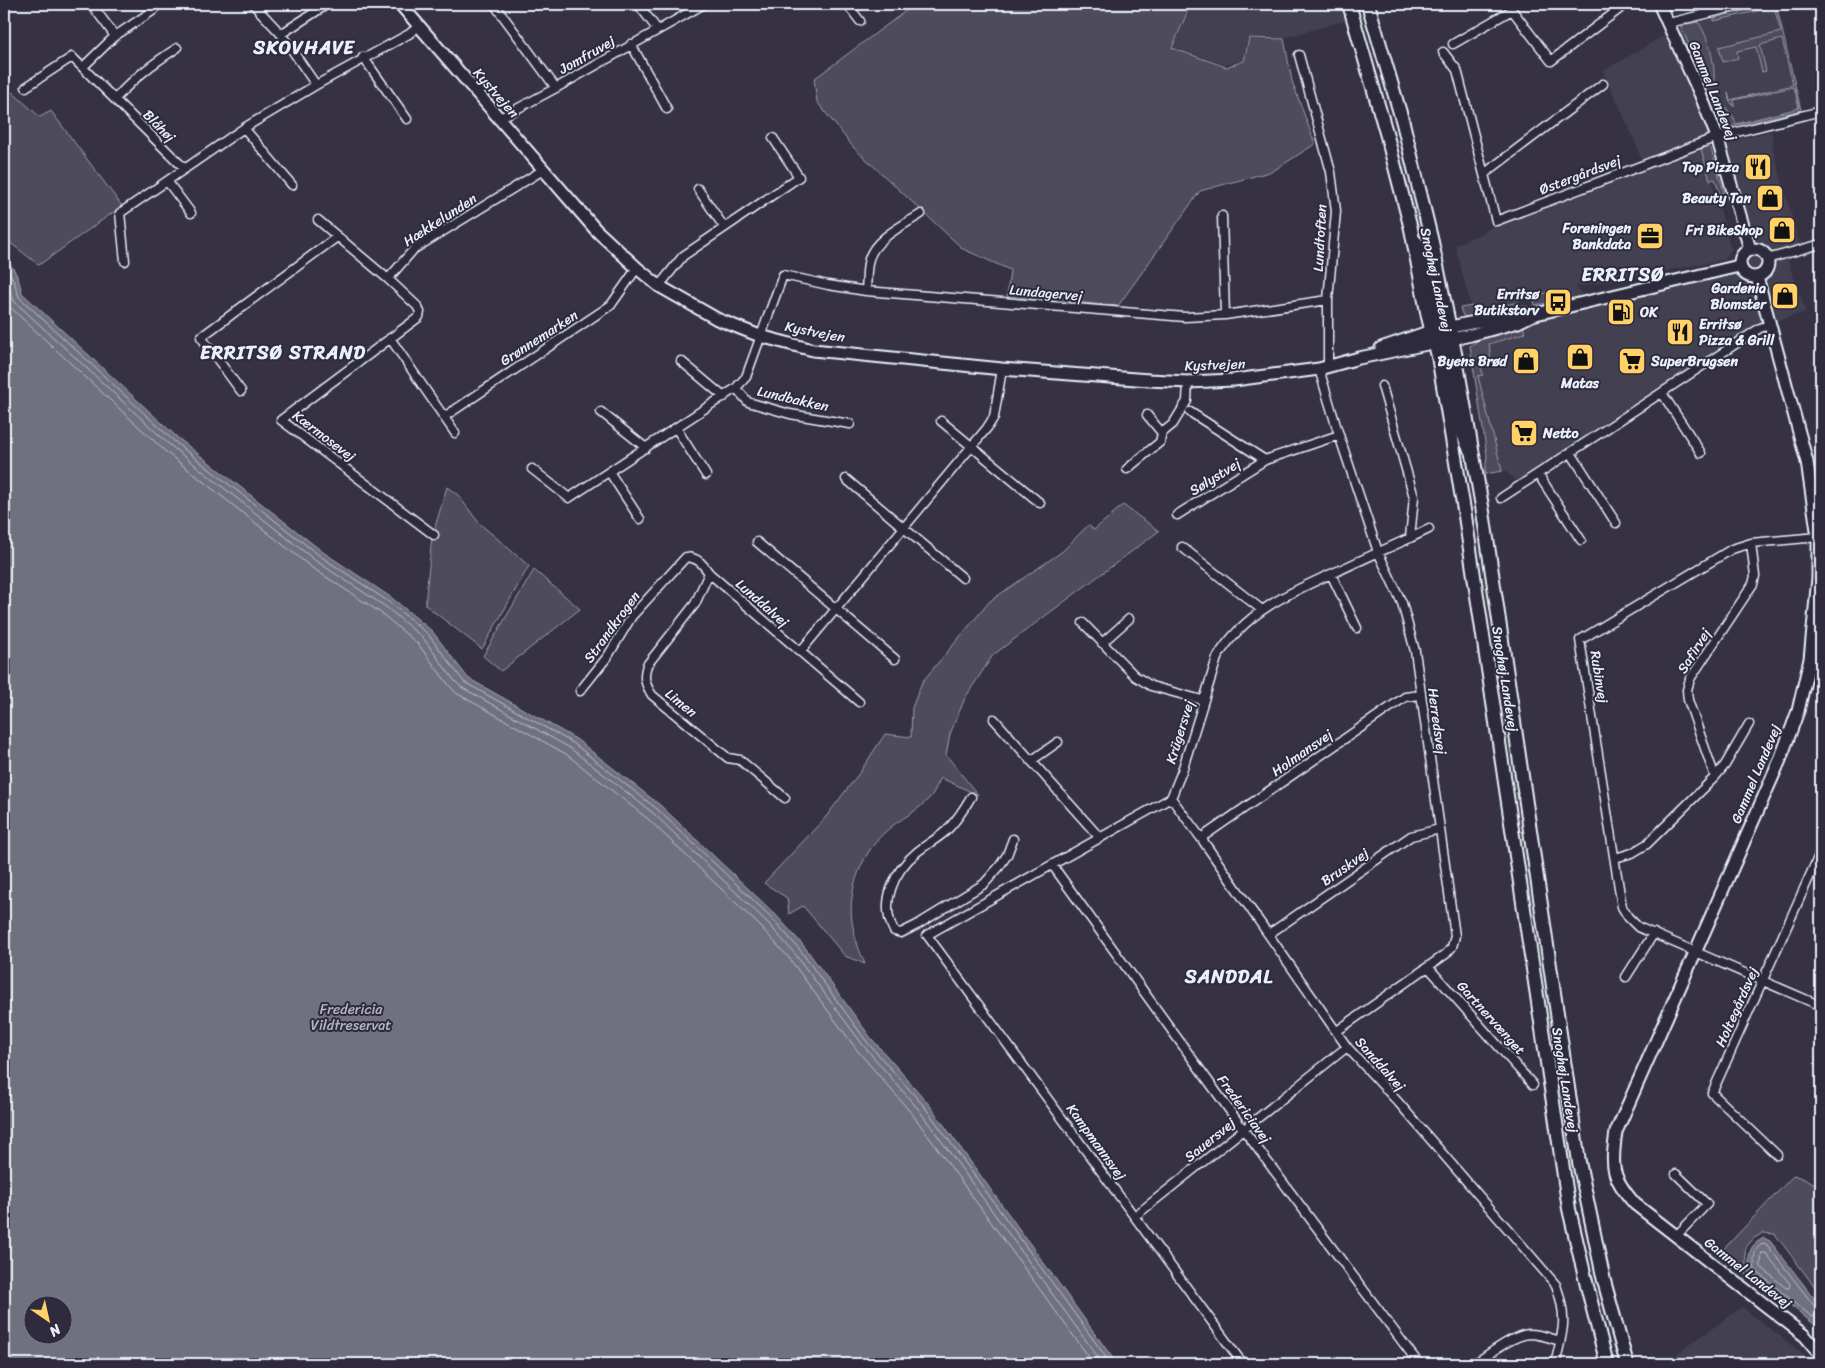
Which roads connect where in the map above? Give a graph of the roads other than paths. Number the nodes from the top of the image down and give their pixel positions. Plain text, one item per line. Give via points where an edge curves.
1 (92, 4) edge
2 (253, 4) edge
3 (400, 4) edge
4 (494, 4) edge
5 (638, 4) edge
6 (704, 4) edge
7 (847, 4) edge
8 (1349, 4) edge
9 (1368, 4) edge
10 (1626, 4) edge
11 (1659, 4) edge
12 (1746, 4) edge
13 (323, 7) dead end
14 (154, 10) dead end
15 (860, 21) dead end
16 (1669, 22) junction
17 (419, 26) junction
18 (657, 29) junction
19 (281, 34) junction
20 (115, 36) junction
21 (630, 44) junction
22 (1453, 44) dead end
23 (176, 48) dead end
24 (1443, 52) dead end
25 (1299, 55) dead end
26 (364, 57) junction
27 (83, 67) junction
28 (1603, 84) dead end
29 (316, 85) junction
30 (26, 87) dead end
31 (556, 88) junction
32 (115, 100) junction
33 (667, 109) dead end
34 (1821, 112) edge
35 (407, 119) dead end
36 (498, 119) junction
37 (244, 128) junction
38 (1717, 137) junction
39 (773, 138) dead end
40 (185, 169) junction
41 (543, 170) junction
42 (1484, 174) junction
43 (167, 180) junction
44 (292, 185) dead end
45 (698, 189) dead end
46 (191, 213) dead end
47 (921, 214) dead end
48 (1222, 216) dead end
49 (318, 220) dead end
50 (724, 227) junction
51 (337, 237) junction
52 (1821, 244) edge
53 (1750, 249) junction
54 (1768, 259) junction
55 (125, 261) dead end
56 (1739, 266) junction
57 (637, 268) junction
58 (1757, 277) junction
59 (388, 279) junction
60 (659, 286) junction
61 (866, 291) junction
62 (1328, 300) junction
63 (1224, 315) junction
64 (1770, 325) junction
65 (1441, 335) junction
66 (760, 336) junction
67 (390, 338) junction
68 (681, 361) dead end
69 (1323, 368) junction
70 (1002, 369) junction
71 (1188, 382) junction
72 (1382, 386) dead end
73 (736, 388) junction
74 (241, 391) dead end
75 (1662, 393) junction
76 (724, 397) junction
77 (601, 412) dead end
78 (1190, 412) dead end
79 (1146, 415) dead end
80 (444, 416) junction
81 (941, 421) dead end
82 (850, 424) dead end
83 (676, 428) junction
84 (455, 433) dead end
85 (1162, 433) junction
86 (1339, 435) junction
87 (972, 446) junction
88 (646, 448) junction
89 (1571, 453) junction
90 (1701, 453) dead end
91 (1265, 460) junction
92 (532, 469) dead end
93 (1127, 469) dead end
94 (610, 473) junction
95 (1538, 474) junction
96 (706, 475) dead end
97 (846, 479) dead end
98 (1501, 498) dead end
99 (1040, 503) dead end
100 (1177, 514) dead end
101 (640, 519) dead end
102 (1616, 522) dead end
103 (904, 528) junction
104 (1429, 529) dead end
105 (434, 535) dead end
106 (1818, 537) junction
107 (1410, 538) junction
108 (1581, 540) dead end
109 (757, 542) dead end
110 (1751, 543) junction
111 (1182, 547) dead end
112 (1378, 552) junction
113 (708, 573) junction
114 (1331, 574) junction
115 (963, 578) dead end
116 (1818, 609) edge
117 (836, 610) junction
118 (1262, 610) junction
119 (1128, 619) dead end
120 (1083, 623) dead end
121 (1357, 628) dead end
122 (1102, 643) junction
123 (800, 652) junction
124 (895, 659) dead end
125 (580, 691) dead end
126 (1420, 694) junction
127 (1202, 700) junction
128 (859, 702) dead end
129 (994, 719) dead end
130 (1749, 724) dead end
131 (1058, 742) dead end
132 (1031, 761) junction
133 (1715, 777) junction
134 (970, 797) dead end
135 (785, 798) dead end
136 (1171, 798) junction
137 (1440, 829) junction
138 (1100, 838) junction
139 (1201, 838) junction
140 (1013, 839) dead end
141 (1821, 851) edge
142 (1615, 858) junction
143 (1053, 866) junction
144 (984, 884) junction
145 (996, 897) junction
146 (1654, 933) junction
147 (1269, 934) junction
148 (1695, 951) junction
149 (1429, 968) junction
150 (1626, 977) dead end
151 (1763, 982) junction
152 (1821, 1006) edge
153 (1336, 1031) junction
154 (1348, 1047) junction
155 (1533, 1085) dead end
156 (1243, 1129) junction
157 (1777, 1154) dead end
158 (1676, 1174) dead end
159 (1135, 1216) junction
160 (1676, 1236) junction
161 (1560, 1341) junction
162 (1821, 1355) edge
163 (1243, 1364) edge
164 (1419, 1364) edge
165 (1474, 1364) edge
166 (1555, 1364) edge
167 (1608, 1364) edge
168 (1626, 1364) edge

1 - 20 street
2 - 19 street
3 - 17 street, Kystvejen
4 - 31 street, Jomfruvej
5 - 18 street
6 - 18 street, Jomfruvej
7 - 15 street
8 - 65 main road, Snoghøj Landevej
9 - 65 main road, Snoghøj Landevej via 1403,123 1432,242
10 - 22 street via 1551,61 1512,10
11 - 16 street, Gammel Landevej
12 - 16 street
13 - 19 street
14 - 20 street
16 - 38 street, Gammel Landevej
17 - 26 street
17 - 36 street, Kystvejen
18 - 21 street, Jomfruvej
19 - 29 street
20 - 27 street
21 - 31 street, Jomfruvej
21 - 33 street, Jomfruvej
23 - 32 street via 147,67
24 - 42 street, Østergårdsvej via 1457,70
25 - 62 street, Lundtoften via 1331,172 1336,211
26 - 29 street
26 - 35 street
27 - 30 street via 72,57
27 - 32 street, Blåhøj
28 - 42 street
29 - 37 street
31 - 36 street, Jomfruvej
32 - 40 street, Blåhøj
34 - 38 street
36 - 41 street, Kystvejen
37 - 40 street
37 - 44 street
38 - 42 street, Østergårdsvej via 1496,221
38 - 53 street, Gammel Landevej
39 - 50 street via 799,177
40 - 43 street
41 - 57 street, Kystvejen via 596,230
41 - 59 street, Hækkelunden via 414,249
43 - 46 street
43 - 55 street via 120,213
45 - 50 street
47 - 61 street via 881,241 874,250 869,259
48 - 63 street
49 - 51 street
50 - 60 street via 683,256
51 - 59 street
51 - 74 street via 201,337
52 - 54 street
53 - 54 street via 1761,251
53 - 56 street via 1741,256
54 - 58 street via 1765,272
56 - 58 street via 1746,276
56 - 65 street, Kystvejen via 1532,315 1518,322
57 - 60 street, Kystvejen
57 - 80 street, Grønnemarken via 611,305
58 - 64 street, Gammel Landevej
59 - 67 street, Kærmosevej via 420,312 419,317
60 - 66 street, Kystvejen via 717,319
61 - 63 street, Lundagervej via 1185,317
61 - 66 street, Lundagervej via 783,274
62 - 63 street, Lundagervej
62 - 69 street, Lundtoften
64 - 75 street via 1760,328
64 - 106 street, Gammel Landevej via 1807,462
65 - 69 street, Kystvejen
65 - 167 main road, Snoghøj Landevej via 1438,356 1464,506 1569,1209
65 - 168 main road, Snoghøj Landevej via 1475,464 1579,1162 1604,1281
66 - 70 street, Kystvejen via 813,350
66 - 73 street via 746,377
67 - 80 street
67 - 105 street, Kærmosevej via 281,420
68 - 76 street
69 - 71 street, Kystvejen via 1234,380
69 - 86 street, Herredsvej
70 - 71 street, Kystvejen
70 - 87 street via 994,417
71 - 85 street via 1187,401 1173,424
72 - 107 street via 1414,497
73 - 76 street
73 - 82 street, Lundbakken via 748,402 790,414
75 - 89 street
75 - 90 street
76 - 83 street
77 - 88 street
78 - 91 street, Sølystvej
79 - 85 street
80 - 84 street
81 - 87 street
83 - 88 street
83 - 96 street
85 - 93 street via 1160,442
86 - 91 street, Sølystvej
86 - 112 street, Herredsvej
87 - 99 street
87 - 103 street
88 - 94 street
89 - 95 street
89 - 102 street
91 - 100 street, Sølystvej
92 - 94 street via 570,498
94 - 101 street
95 - 98 street
95 - 108 street
97 - 103 street
103 - 115 street
103 - 117 street
104 - 107 street, Krügersvej
106 - 110 street, Rubinvej
106 - 116 street, Gammel Landevej
107 - 112 street, Krügersvej
109 - 117 street
110 - 133 street, Safirvej via 1753,584 1690,679 1687,690
110 - 142 street, Rubinvej via 1732,549 1580,640
111 - 118 street
112 - 114 street, Krügersvej
112 - 126 street, Herredsvej via 1402,603 1410,630
113 - 123 street, Lunddalvej
113 - 125 street, Strandkrogen via 702,562 694,557 686,557 680,562 632,616 608,656
113 - 135 street, Limen via 695,604 647,665 644,675 646,686 652,695 728,758 740,760
114 - 118 street, Krügersvej via 1283,596
114 - 121 street
116 - 148 street, Gammel Landevej via 1798,710 1780,760
117 - 123 street
117 - 124 street
118 - 127 street, Krügersvej via 1226,642
119 - 122 street
120 - 122 street
122 - 127 street via 1135,676 1151,686
123 - 128 street, Lunddalvej
126 - 137 street, Herredsvej
126 - 139 street, Holmansvej via 1405,697
127 - 136 street, Krügersvej
129 - 132 street
130 - 133 street
131 - 132 street
132 - 138 street
133 - 142 street via 1647,844
134 - 144 street via 948,829 915,854 895,877 888,900 890,924 894,931 901,933
136 - 138 street
136 - 139 street, Sanddalvej
137 - 147 street, Bruskvej via 1411,836
137 - 149 street, Herredsvej via 1455,936 1446,954
138 - 143 street
139 - 147 street, Sanddalvej
140 - 144 street via 1003,861
141 - 151 street, Holtegårdsvej
142 - 146 street, Rubinvej via 1622,907 1638,926
143 - 145 street
143 - 156 street, Fredericiavej
144 - 145 street
145 - 159 street, Kampmannsvej via 927,935
146 - 148 street, Rubinvej
146 - 150 street
147 - 153 street, Sanddalvej
148 - 151 street, Rubinvej
148 - 160 street, Gammel Landevej via 1616,1132 1612,1155 1614,1173 1622,1190
149 - 153 street, Herredsvej
149 - 155 street, Gartnervænget
151 - 152 street, Rubinvej
151 - 157 street, Holtegårdsvej via 1712,1093
153 - 154 street, Sanddalvej
154 - 156 street, Sauersvej
154 - 161 street, Sanddalvej via 1556,1285 1563,1303
156 - 159 street, Sauersvej
156 - 164 street, Fredericiavej
158 - 160 street via 1708,1204
159 - 163 street, Kampmannsvej
160 - 162 street, Gammel Landevej via 1805,1336
161 - 165 street via 1527,1334
161 - 166 street, Sanddalvej

